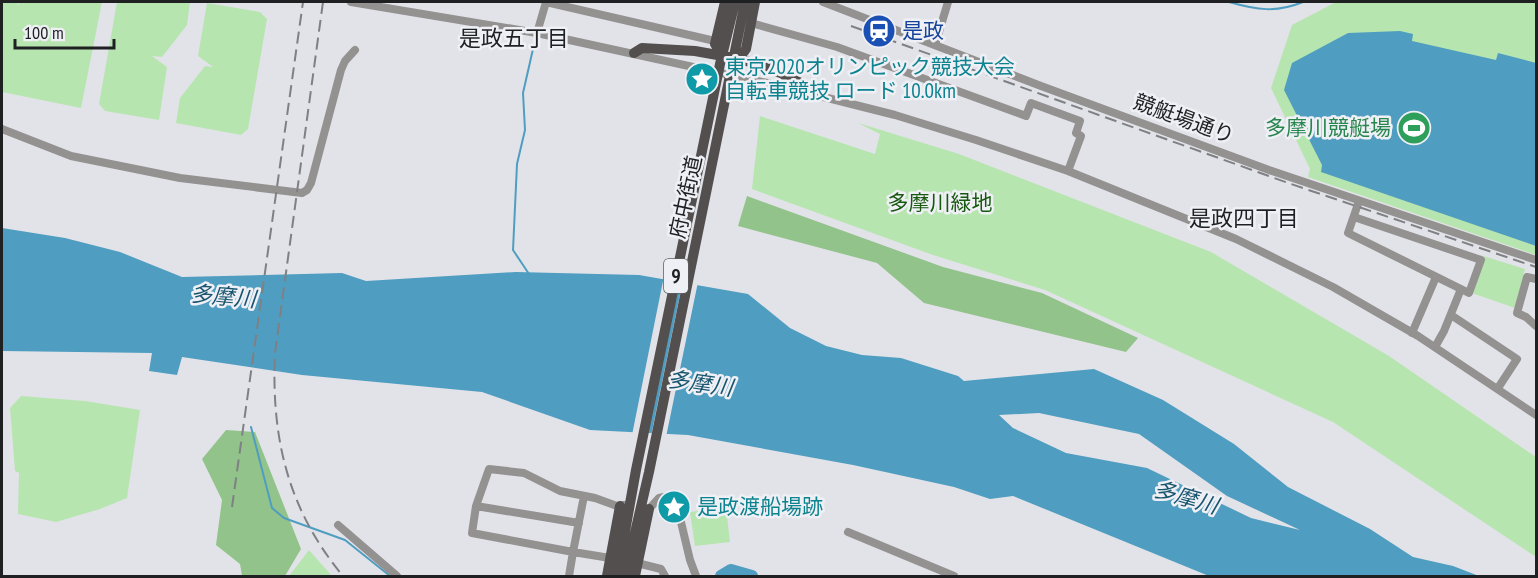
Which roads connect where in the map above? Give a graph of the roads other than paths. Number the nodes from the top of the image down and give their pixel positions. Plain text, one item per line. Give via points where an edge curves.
1 (351, 2) edge
2 (546, 2) edge
3 (726, 2) edge
4 (745, 2) edge
5 (755, 2) edge
6 (824, 2) edge
7 (948, 2) edge
8 (742, 18) junction
9 (537, 33) junction
10 (936, 45) junction
11 (746, 49) junction
12 (355, 50) dead end
13 (633, 53) junction
14 (724, 54) junction
15 (753, 63) junction
16 (717, 78) junction
17 (730, 81) junction
18 (814, 95) junction
19 (2, 129) edge
20 (1068, 171) junction
21 (1359, 201) junction
22 (1354, 217) junction
23 (1536, 260) edge
24 (1436, 277) junction
25 (1536, 279) edge
26 (1461, 289) junction
27 (1451, 315) junction
28 (1536, 326) edge
29 (1412, 333) junction
30 (1435, 347) junction
31 (1498, 388) junction
32 (1536, 415) edge
33 (584, 496) junction
34 (476, 506) junction
35 (620, 506) junction
36 (649, 509) junction
37 (579, 523) junction
38 (338, 525) dead end
39 (631, 526) junction
40 (848, 532) dead end
41 (573, 552) junction
42 (610, 558) junction
43 (637, 564) junction
44 (397, 576) edge
45 (569, 576) edge
46 (607, 576) edge
47 (617, 576) edge
48 (625, 576) edge
49 (635, 576) edge
50 (665, 576) edge
51 (696, 576) edge
52 (954, 576) edge

1 - 9 street
2 - 9 street
2 - 14 street
3 - 8 main road, 府中街道 / 9
3 - 14 main road
4 - 8 main road, 府中街道 / 9
5 - 8 main road
6 - 10 street, 競艇場通り
7 - 10 street
8 - 11 main road
8 - 14 main road, 府中街道 / 9
8 - 20 street via 837,47 1026,116 1030,103 1080,121 1076,133 1081,136
9 - 13 street
10 - 21 street, 競艇場通り
11 - 14 main road via 741,55
11 - 15 main road
12 - 19 street via 341,70 311,183 302,193 180,178 71,156
13 - 14 main road via 642,48
13 - 16 street
14 - 15 main road
14 - 16 main road, 府中街道 / 9
14 - 17 main road, 府中街道 / 9
15 - 18 main road via 807,86
16 - 17 street
16 - 39 main road, 府中街道 / 9 via 636,470
17 - 18 street
17 - 39 main road, 府中街道 / 9 via 645,490
18 - 20 street via 905,118
20 - 29 street via 1246,244 1333,287
21 - 22 street
21 - 23 street, 競艇場通り
22 - 24 street via 1348,233
22 - 26 street via 1481,260 1469,293
24 - 26 street
24 - 29 street
25 - 28 street via 1527,277 1517,313
26 - 27 street
27 - 30 street
27 - 31 street via 1517,358
29 - 30 street
30 - 31 street
31 - 32 street
33 - 34 street via 560,491 524,473 489,469
33 - 35 street
33 - 37 street
34 - 37 street
34 - 41 street via 472,533
35 - 36 street
35 - 42 main road
36 - 43 main road
36 - 51 street via 662,496 676,501
37 - 41 street
38 - 44 street
39 - 47 main road, 府中街道 / 9
39 - 48 main road, 府中街道 / 9
40 - 52 street
41 - 42 street
41 - 45 street
42 - 46 main road
43 - 49 main road
43 - 50 street via 661,569

